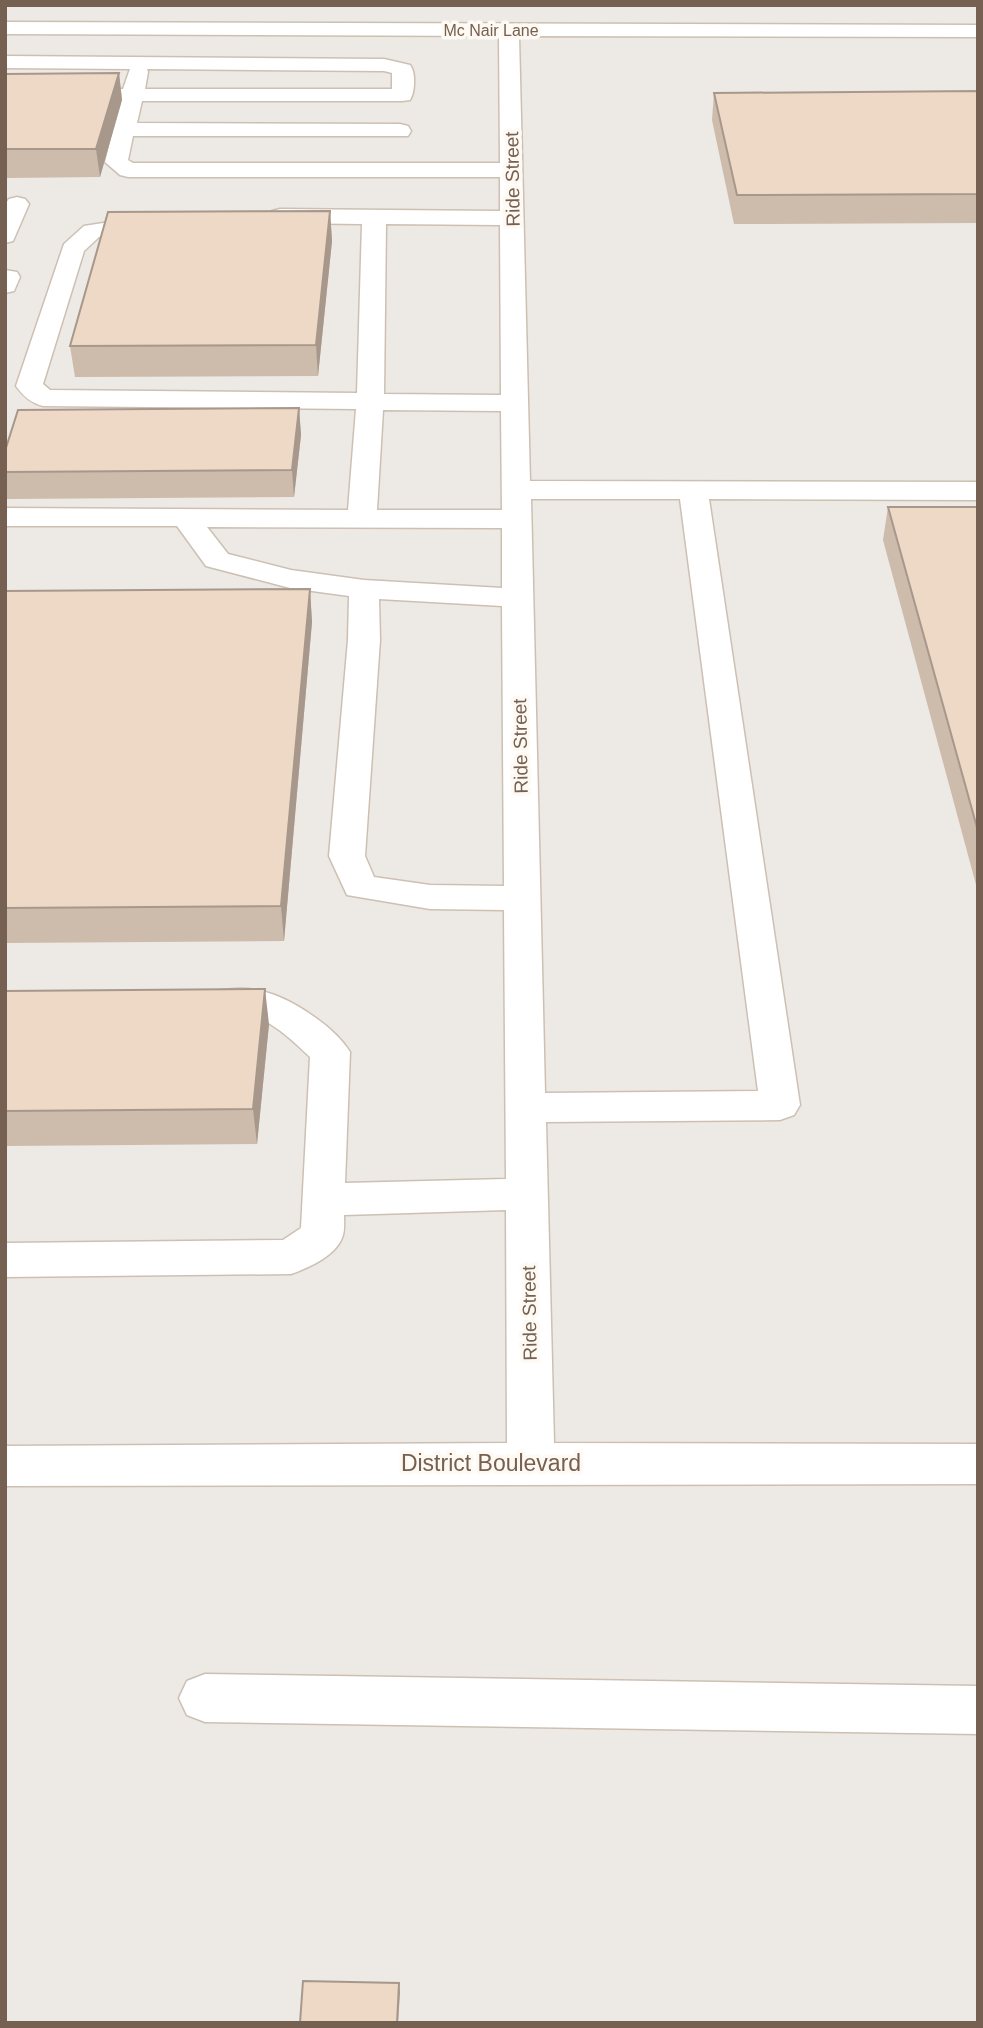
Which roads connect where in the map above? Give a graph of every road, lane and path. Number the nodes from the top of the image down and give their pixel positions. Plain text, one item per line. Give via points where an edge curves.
1 (233, 5) edge
2 (297, 5) edge
3 (461, 5) edge
4 (596, 5) edge
5 (785, 5) edge
6 (502, 25) junction
7 (5, 28) edge
8 (146, 29) junction
9 (237, 29) junction
10 (294, 29) junction
11 (461, 30) junction
12 (598, 30) junction
13 (793, 31) junction
14 (978, 31) edge
15 (5, 62) edge
16 (140, 62) junction
17 (5, 95) edge
18 (402, 95) junction
19 (133, 96) junction
20 (125, 130) junction
21 (400, 131) junction
22 (398, 170) junction
23 (512, 170) junction
24 (17, 204) dead end
25 (250, 216) edge
26 (374, 217) junction
27 (513, 218) junction
28 (176, 220) edge
29 (5, 236) edge
30 (370, 401) junction
31 (515, 403) junction
32 (693, 490) junction
33 (978, 491) edge
34 (517, 505) junction
35 (5, 517) edge
36 (186, 518) junction
37 (362, 518) junction
38 (364, 589) junction
39 (518, 598) junction
40 (523, 898) junction
41 (178, 1003) edge
42 (525, 1108) junction
43 (527, 1194) junction
44 (322, 1200) junction
45 (5, 1260) edge
46 (531, 1462) junction
47 (978, 1464) edge
48 (5, 1466) edge
49 (205, 1698) dead end
50 (978, 1710) edge

1 - 9 street
2 - 10 street
3 - 11 street
4 - 12 street
5 - 13 street
6 - 11 street, Mc Nair Lane
6 - 12 street, Mc Nair Lane
6 - 23 street, Ride Street
7 - 8 street, Mc Nair Lane
8 - 9 street, Mc Nair Lane
8 - 16 street
9 - 10 street, Mc Nair Lane
10 - 11 street, Mc Nair Lane
12 - 13 street, Mc Nair Lane
13 - 14 street, Mc Nair Lane
15 - 16 street
16 - 18 street via 384,65 403,69
16 - 19 street
17 - 19 street
18 - 19 street
18 - 21 street
19 - 20 street
20 - 21 street
20 - 22 street via 116,162 128,170
21 - 22 street
22 - 23 street
23 - 27 street, Ride Street
24 - 29 street
25 - 26 street
26 - 27 street
26 - 30 street
27 - 31 street, Ride Street
28 - 30 street via 92,231 74,249 29,386 43,398
30 - 31 street
30 - 37 street
31 - 34 street, Ride Street
32 - 33 street
32 - 34 street
32 - 42 street via 780,1105
34 - 37 street
34 - 39 street, Ride Street
35 - 36 street
36 - 37 street
36 - 38 street via 217,560 290,579
38 - 39 street
38 - 40 street via 347,856 360,887 430,897
39 - 40 street, Ride Street
40 - 42 street, Ride Street
41 - 44 street via 258,1003 300,1026 330,1052
42 - 43 street, Ride Street
43 - 44 street
43 - 46 street, Ride Street
44 - 45 street via 322,1236 291,1257
46 - 47 street, District Boulevard
46 - 48 street, District Boulevard
49 - 50 street

